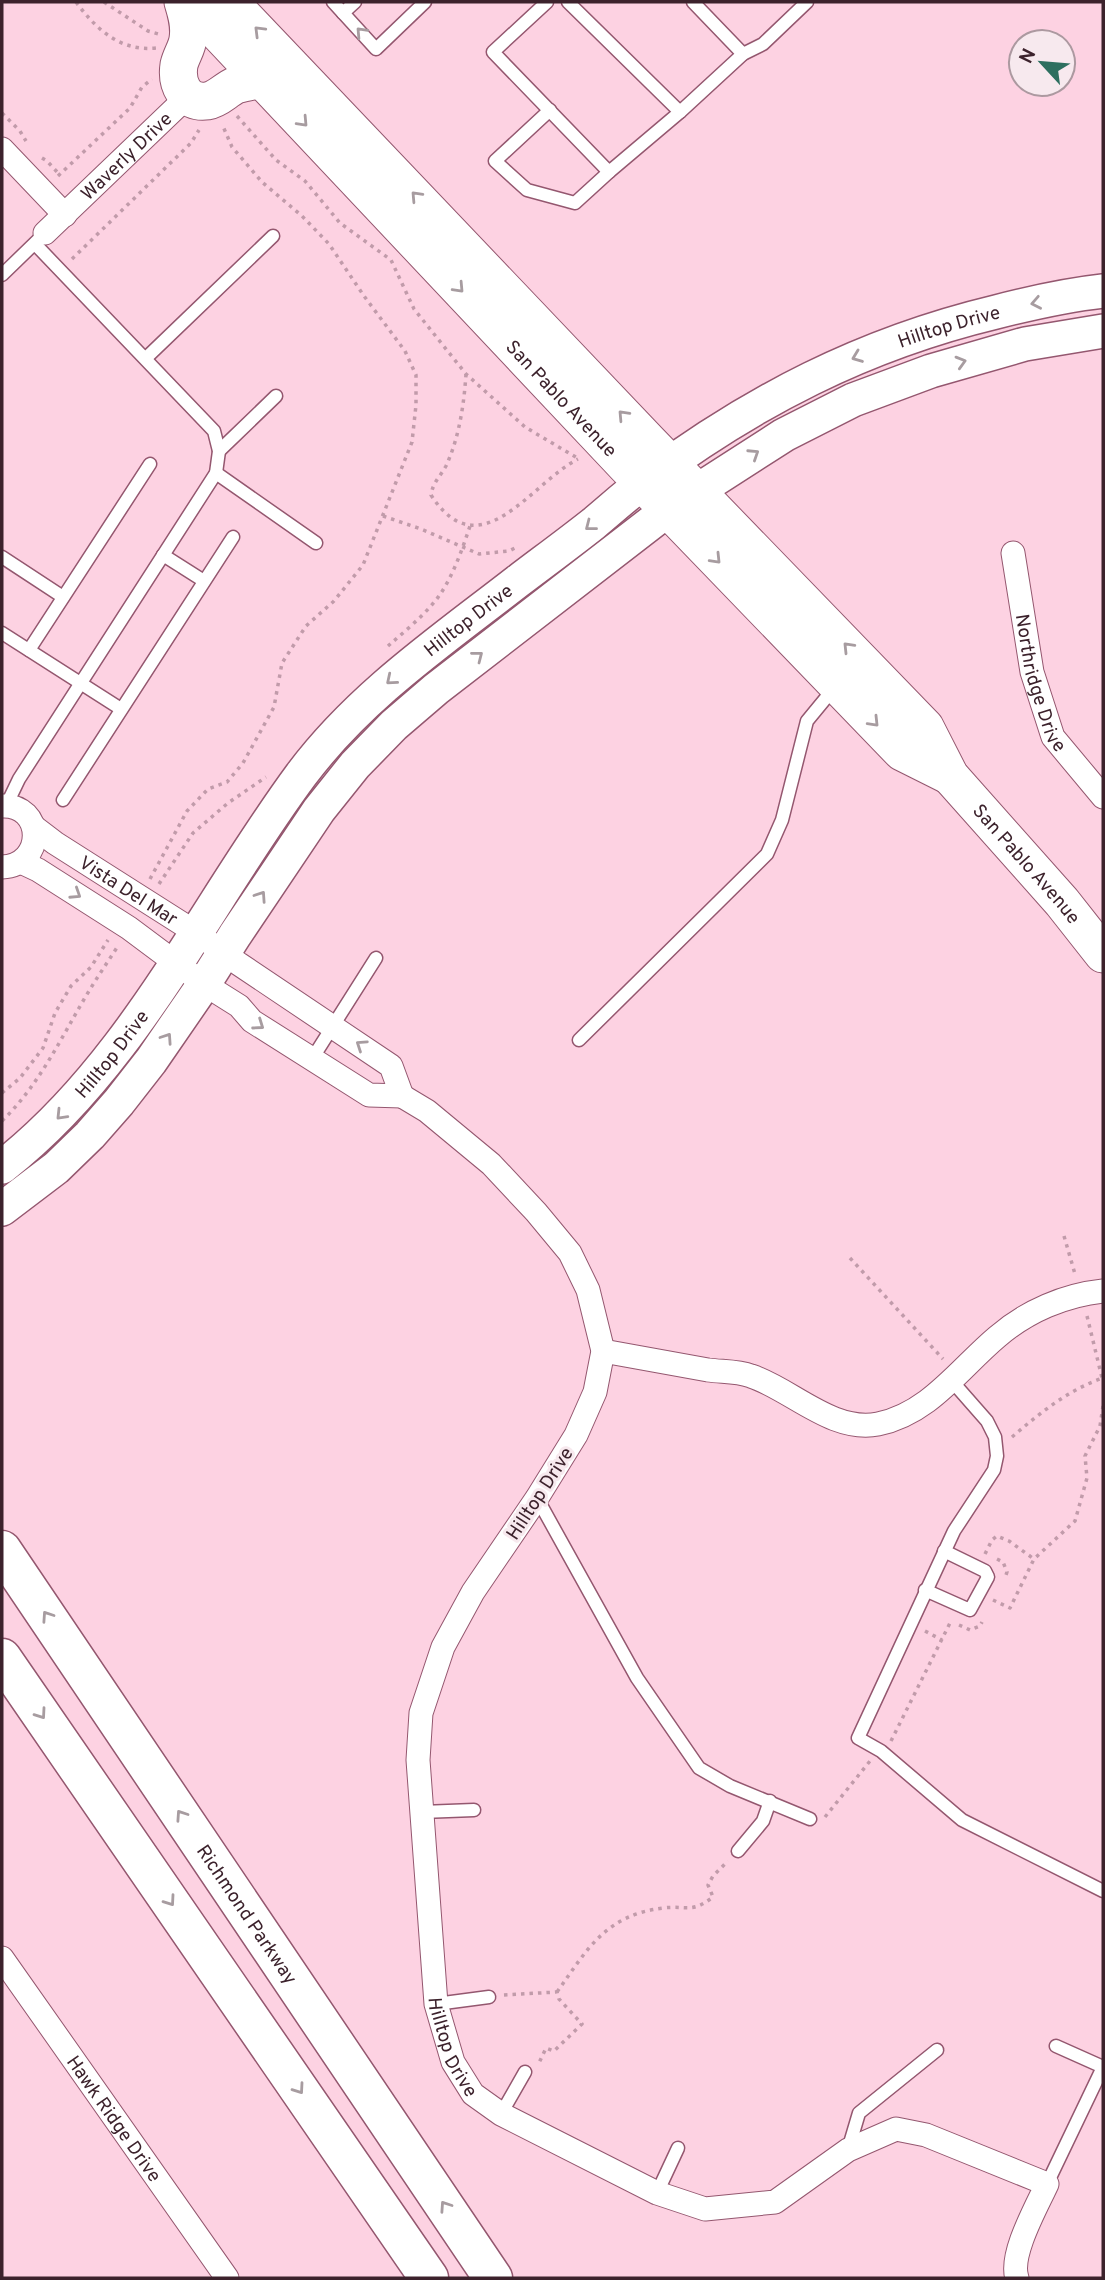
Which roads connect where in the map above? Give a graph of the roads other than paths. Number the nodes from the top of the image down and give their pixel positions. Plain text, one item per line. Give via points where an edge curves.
1 (186, 2) edge
2 (230, 2) edge
3 (333, 2) edge
4 (355, 2) edge
5 (425, 2) edge
6 (547, 2) edge
7 (692, 2) edge
8 (807, 2) edge
9 (577, 5) edge
10 (343, 13) junction
11 (743, 54) junction
12 (262, 79) junction
13 (187, 97) junction
14 (550, 110) junction
15 (680, 112) junction
16 (2, 149) edge
17 (609, 172) junction
18 (65, 215) junction
19 (273, 236) dead end
20 (40, 238) junction
21 (2, 275) edge
22 (1103, 291) edge
23 (1103, 331) edge
24 (146, 358) junction
25 (276, 396) dead end
26 (219, 451) junction
27 (150, 464) dead end
28 (216, 473) junction
29 (657, 473) junction
30 (683, 501) junction
31 (233, 537) dead end
32 (316, 543) dead end
33 (1013, 553) dead end
34 (163, 555) junction
35 (2, 558) edge
36 (204, 581) junction
37 (63, 597) junction
38 (2, 633) edge
39 (29, 650) junction
40 (81, 684) junction
41 (838, 684) junction
42 (121, 709) junction
43 (950, 776) junction
44 (1103, 797) edge
45 (62, 800) dead end
46 (4, 806) edge
47 (34, 827) junction
48 (12, 864) edge
49 (195, 932) junction
50 (224, 953) junction
51 (1103, 954) edge
52 (376, 958) dead end
53 (175, 962) junction
54 (204, 985) junction
55 (333, 1026) junction
56 (579, 1040) dead end
57 (312, 1059) junction
58 (402, 1096) junction
59 (2, 1167) edge
60 (2, 1209) edge
61 (1103, 1291) edge
62 (603, 1351) junction
63 (951, 1380) junction
64 (537, 1498) junction
65 (2, 1550) edge
66 (944, 1551) junction
67 (925, 1590) junction
68 (2, 1658) edge
69 (770, 1801) junction
70 (474, 1810) dead end
71 (422, 1812) junction
72 (810, 1819) road end
73 (738, 1851) road end
74 (1103, 1891) edge
75 (2, 1958) edge
76 (489, 1997) road end
77 (436, 2004) junction
78 (1056, 2046) dead end
79 (937, 2050) dead end
80 (1103, 2067) edge
81 (531, 2069) road end
82 (501, 2113) junction
83 (678, 2148) dead end
84 (848, 2150) junction
85 (1047, 2184) junction
86 (657, 2193) junction
87 (227, 2278) edge
88 (429, 2278) edge
89 (493, 2278) edge
90 (1017, 2278) edge

1 - 12 main road, San Pablo Avenue
1 - 13 main road via 188,43 178,72
29 -> 2 main road, San Pablo Avenue
3 - 10 lane
4 - 10 lane
5 -> 10 lane via 376,49
6 - 14 lane via 493,52
7 - 11 lane
8 - 11 lane via 763,44
9 - 15 lane
11 - 15 lane
12 - 13 main road via 236,86 215,99
12 -> 29 main road, San Pablo Avenue
13 - 18 street, Waverly Drive
14 - 17 lane
14 - 17 lane via 495,161 527,190 575,203
15 - 17 lane
16 - 18 street, Waverly Drive
18 - 20 street, Waverly Drive
19 - 24 lane
20 - 21 lane
20 - 24 lane via 60,270
22 -> 29 main road, Hilltop Drive via 967,319 841,363 782,391
30 -> 23 main road, Hilltop Drive via 784,435 853,400 1025,344
24 - 26 lane via 214,430
25 - 26 lane
26 - 28 lane
27 - 37 lane
28 - 32 lane
28 - 34 lane
29 - 30 main road, San Pablo Avenue
29 -> 49 main road, Hilltop Drive via 407,667 347,721 288,794
30 -> 41 main road, San Pablo Avenue
43 -> 30 main road, San Pablo Avenue via 925,727
50 -> 30 main road, Hilltop Drive via 319,810 394,725
31 - 36 lane
33 - 44 street, Northridge Drive via 1032,672 1052,737
34 - 36 lane
34 - 40 lane
35 - 37 lane
36 - 42 lane
37 - 39 lane
38 - 39 lane
39 - 40 lane
40 - 42 lane
40 - 46 lane
41 -> 43 main road, San Pablo Avenue via 902,752
41 - 56 lane via 807,721 782,820 767,854
42 - 45 lane
43 - 51 main road, San Pablo Avenue
46 - 47 street, Vista Del Mar via 18,809
47 - 48 street via 30,853
47 - 49 street, Vista Del Mar
48 -> 53 street, Vista Del Mar via 38,870
49 - 50 street, Vista Del Mar
49 - 53 main road, Hilltop Drive
50 - 54 main road, Hilltop Drive
50 - 55 street, Vista Del Mar
52 - 55 lane
53 - 54 street, Vista Del Mar
53 -> 59 main road, Hilltop Drive via 85,1089
54 -> 57 street, Vista Del Mar
60 -> 54 main road, Hilltop Drive via 90,1135 151,1061
55 - 57 lane
58 -> 55 street, Vista Del Mar via 391,1066
57 - 58 street, Vista Del Mar via 369,1095
58 - 62 street, Hilltop Drive via 491,1164 570,1252 588,1290
61 - 63 street via 1081,1293 1027,1315 998,1335
62 - 63 street via 748,1374 844,1422 877,1425 914,1412
62 - 64 street, Hilltop Drive via 596,1392
63 - 66 lane via 987,1421 997,1456 994,1471
64 - 69 lane via 637,1678 699,1768
64 - 71 street, Hilltop Drive via 472,1592 443,1647 421,1713
89 -> 65 highway, Richmond Parkway
66 - 67 lane
66 - 67 lane via 985,1571 988,1577 970,1610
67 - 74 lane via 858,1738 881,1751 961,1820
68 -> 88 highway
69 - 72 lane
69 - 73 lane via 763,1821
70 - 71 lane
71 - 77 street, Hilltop Drive
75 - 87 street, Hawk Ridge Drive
76 - 77 lane
77 - 82 street, Hilltop Drive via 453,2062 473,2094
78 - 80 lane
79 - 84 lane via 859,2113
80 - 85 lane
81 - 82 lane
82 - 86 street, Hilltop Drive
83 - 86 lane
84 - 85 street, Hilltop Drive via 896,2129 926,2135
84 - 86 street, Hilltop Drive via 775,2202 705,2209
85 - 90 street via 1019,2249

